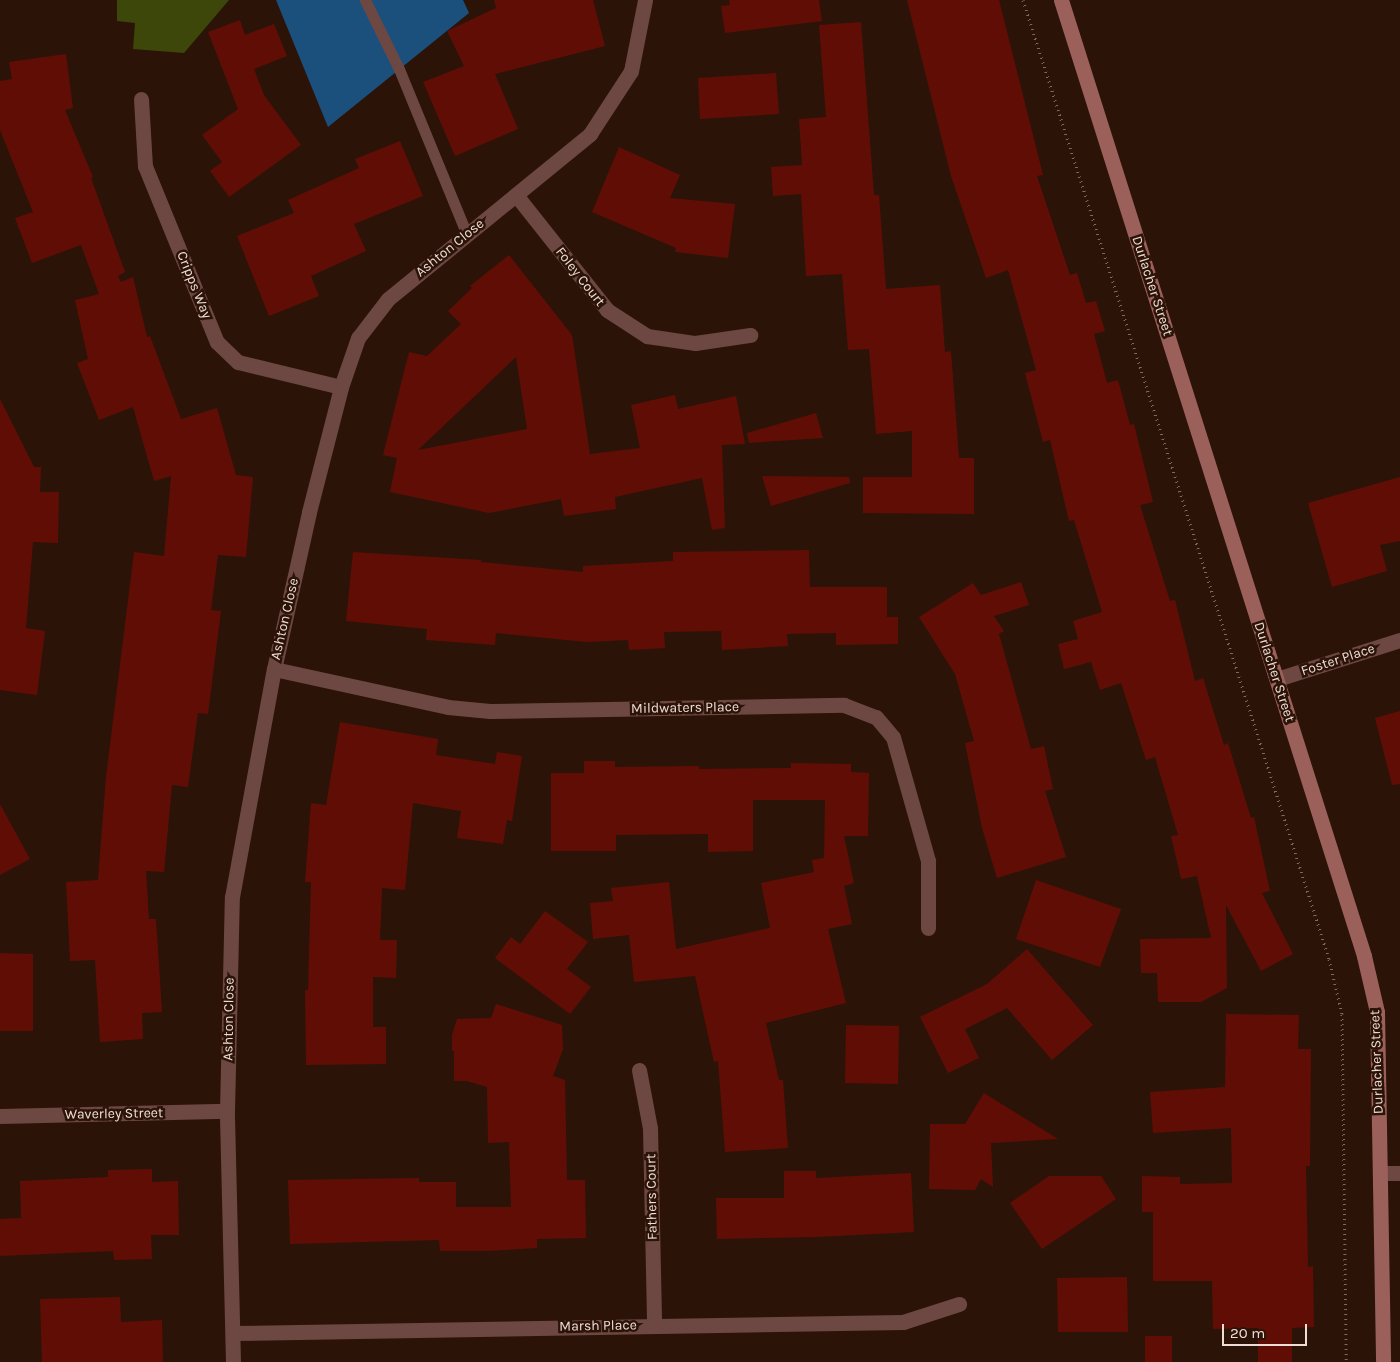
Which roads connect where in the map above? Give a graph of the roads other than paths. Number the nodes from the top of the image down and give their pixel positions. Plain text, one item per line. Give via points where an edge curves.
1 (365, 0) edge
2 (645, 0) edge
3 (1061, 0) edge
4 (141, 99) dead end
5 (516, 195) junction
6 (467, 235) junction
7 (750, 336) dead end
8 (341, 387) junction
9 (1400, 640) edge
10 (274, 668) junction
11 (1277, 679) junction
12 (928, 928) dead end
13 (640, 1070) dead end
14 (227, 1111) junction
15 (0, 1116) edge
16 (1381, 1173) junction
17 (1400, 1173) edge
18 (959, 1304) dead end
19 (654, 1325) junction
20 (233, 1333) junction
21 (233, 1362) edge
22 (1383, 1362) edge

1 - 6 lane via 399,69
2 - 5 street, Ashton Close via 631,71 590,134
3 - 11 street, Durlacher Street
4 - 8 street, Cripps Way via 145,166 217,342 238,362
5 - 6 street, Ashton Close
5 - 7 street, Foley Court via 607,310 647,336 695,343
6 - 8 street, Ashton Close via 388,299 358,338
8 - 10 street, Ashton Close
9 - 11 street, Foster Place
10 - 12 street, Mildwaters Place via 448,707 490,711 844,705 876,717 893,737 928,861
10 - 14 street, Ashton Close via 232,898
11 - 16 street, Durlacher Street via 1364,956 1377,1012
13 - 19 street, Fathers Court via 650,1128
14 - 15 street, Waverley Street
14 - 20 street, Ashton Close
16 - 17 street
16 - 22 street, Durlacher Street
18 - 19 street, Marsh Place via 903,1322
19 - 20 street, Marsh Place
20 - 21 street, Ashton Close

